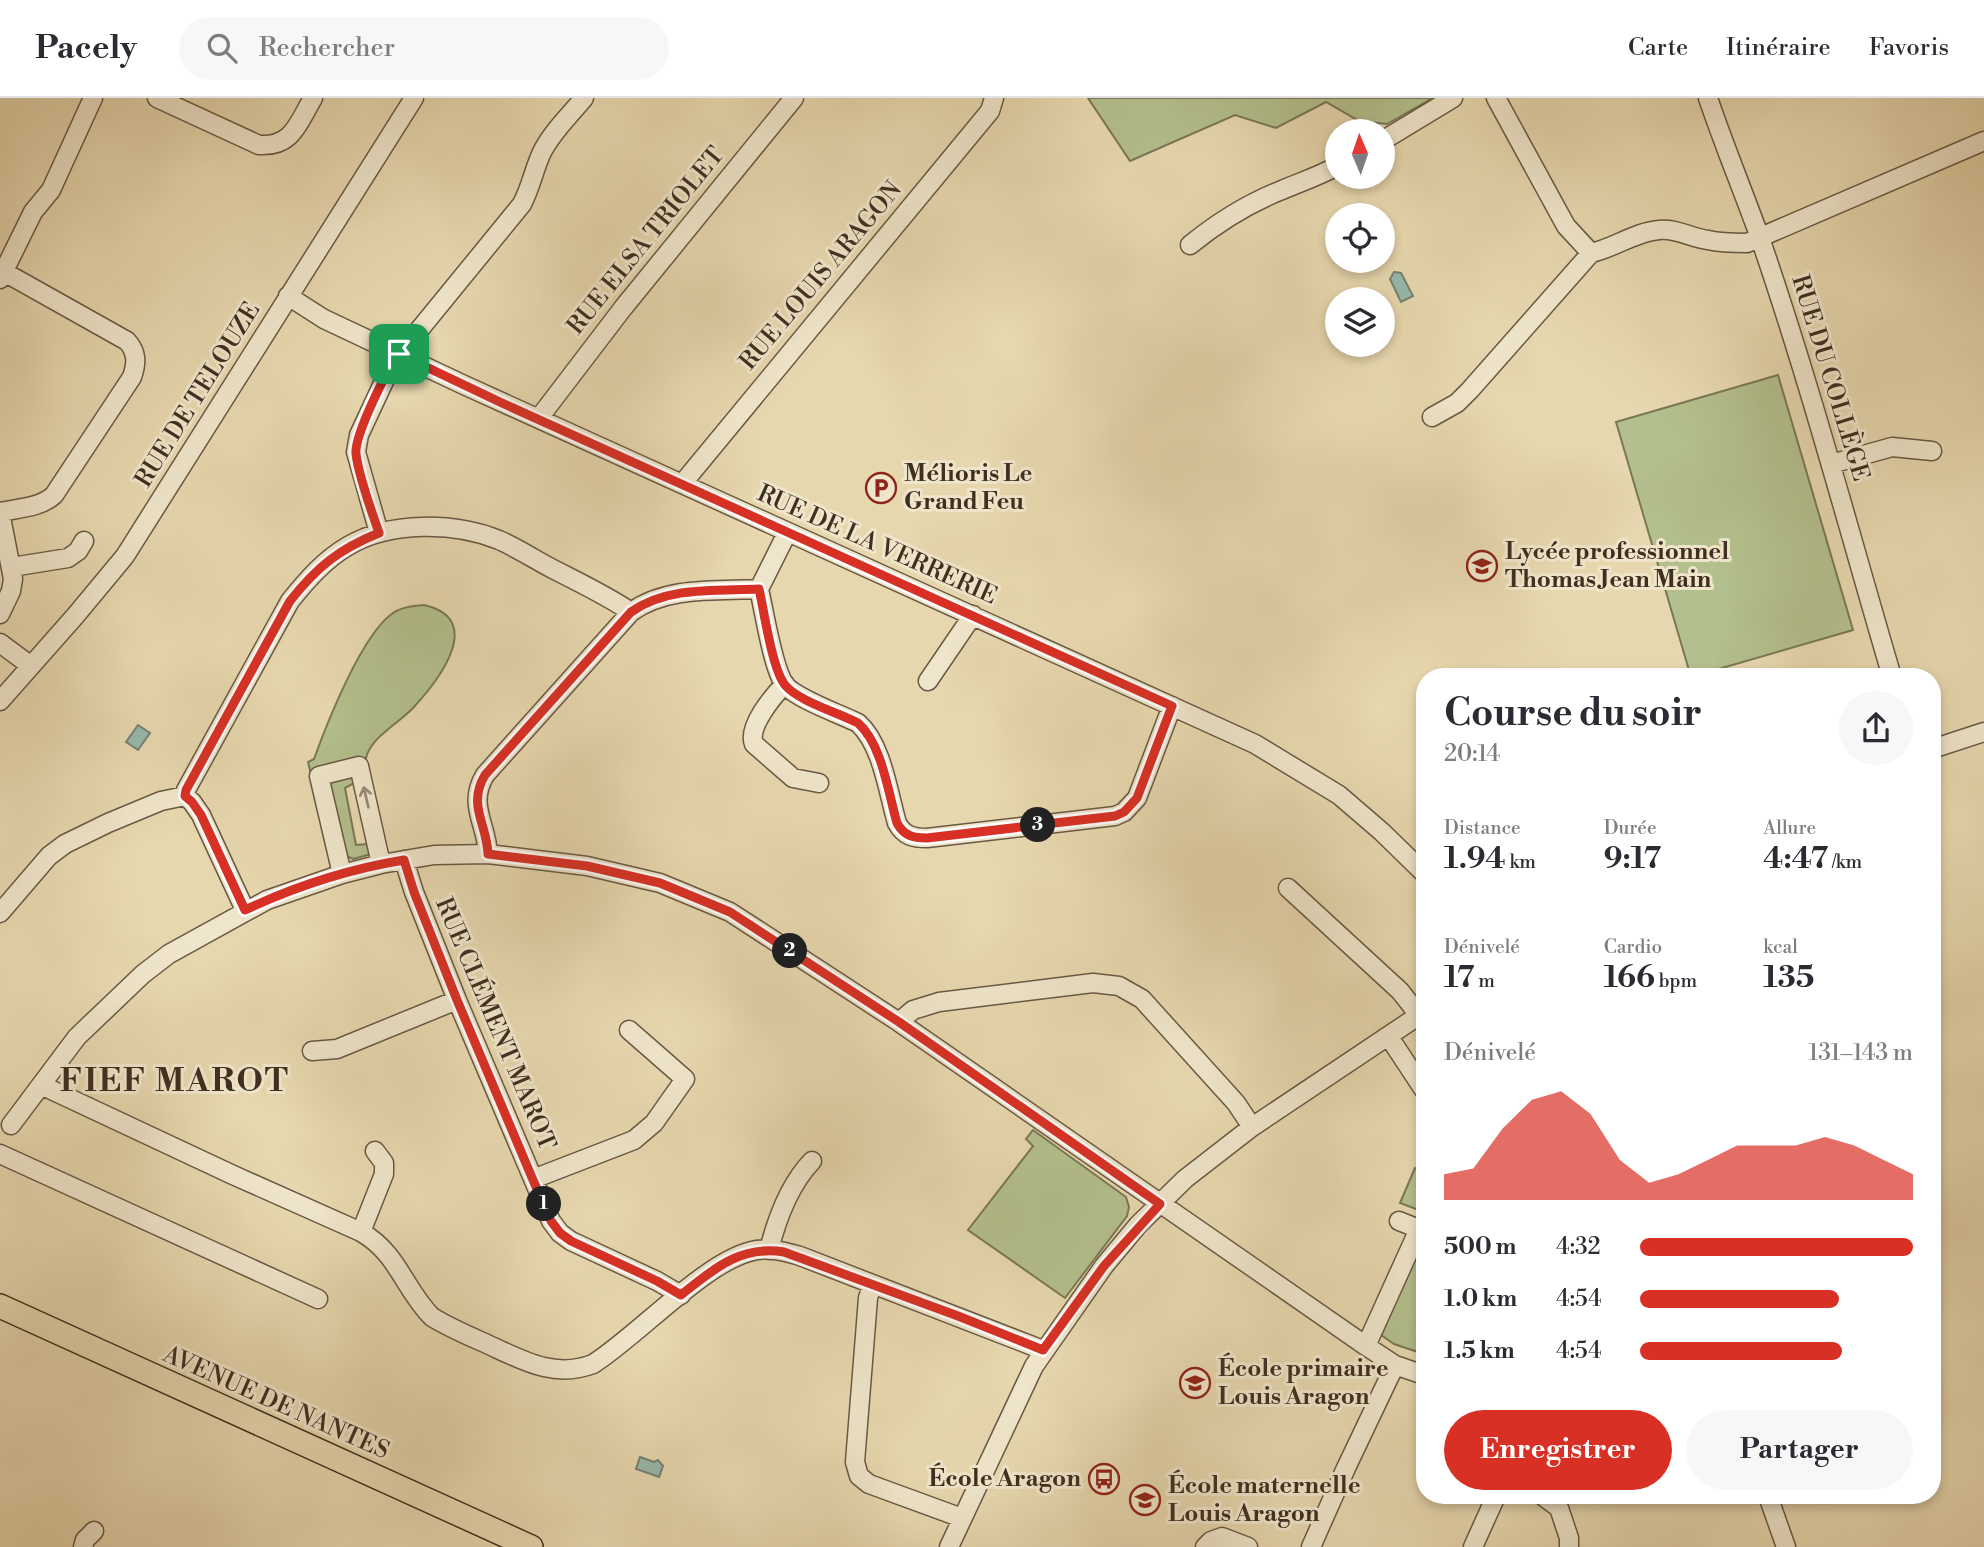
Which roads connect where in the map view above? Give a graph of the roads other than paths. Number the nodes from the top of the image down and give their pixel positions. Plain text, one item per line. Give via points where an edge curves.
1 (93, 98) edge
2 (157, 98) edge
3 (313, 98) edge
4 (414, 98) edge
5 (584, 98) edge
6 (794, 98) edge
7 (994, 98) edge
8 (1453, 98) edge
9 (1496, 98) edge
10 (1714, 100) edge
11 (1395, 133) edge
12 (1984, 141) edge
13 (1325, 173) edge
14 (1760, 239) junction
15 (1190, 245) dead end
16 (1591, 253) junction
17 (2, 276) edge
18 (288, 296) junction
19 (399, 354) junction
20 (1432, 417) dead end
21 (540, 418) junction
22 (1932, 450) dead end
23 (1831, 464) junction
24 (682, 484) junction
25 (0, 512) edge
26 (379, 533) junction
27 (787, 533) junction
28 (84, 541) dead end
29 (12, 567) junction
30 (759, 589) junction
31 (631, 612) junction
32 (0, 614) edge
33 (974, 615) junction
34 (0, 643) edge
35 (31, 666) junction
36 (1889, 668) edge
37 (928, 681) dead end
38 (785, 684) junction
39 (0, 701) edge
40 (1172, 706) junction
41 (1984, 732) edge
42 (1941, 746) edge
43 (819, 783) dead end
44 (185, 796) junction
45 (488, 854) junction
46 (404, 860) junction
47 (381, 864) junction
48 (1416, 865) edge
49 (342, 874) junction
50 (1288, 888) dead end
51 (245, 910) junction
52 (0, 913) edge
53 (457, 1000) junction
54 (1416, 1008) edge
55 (1416, 1018) edge
56 (899, 1022) junction
57 (629, 1030) dead end
58 (1389, 1037) junction
59 (312, 1051) dead end
60 (1416, 1078) edge
61 (41, 1085) junction
62 (11, 1125) dead end
63 (1252, 1128) junction
64 (375, 1151) dead end
65 (0, 1154) edge
66 (812, 1161) dead end
67 (533, 1180) junction
68 (1160, 1204) junction
69 (1399, 1221) dead end
70 (1416, 1228) edge
71 (361, 1232) junction
72 (1416, 1236) edge
73 (769, 1250) junction
74 (872, 1284) junction
75 (681, 1295) junction
76 (318, 1299) dead end
77 (0, 1306) edge
78 (1366, 1346) junction
79 (1043, 1350) junction
80 (1395, 1365) junction
81 (1416, 1372) edge
82 (1492, 1504) edge
83 (1554, 1504) edge
84 (1771, 1504) edge
85 (962, 1518) junction
86 (94, 1531) dead end
87 (83, 1547) edge
88 (531, 1547) edge
89 (949, 1547) edge
90 (1205, 1547) edge
91 (1248, 1547) edge
92 (1311, 1547) edge
93 (1473, 1547) edge
94 (1569, 1547) edge
95 (1786, 1547) edge

1 - 17 street via 51,190 33,212
2 - 3 street via 259,145 272,146 290,135
4 - 18 street, RUE DE TELOUZE
5 - 19 street via 541,153 522,204
6 - 21 street, RUE ELSA TRIOLET
7 - 24 street, RUE LOUIS ARAGON via 990,111
8 - 11 street
9 - 16 street via 1566,226
10 - 14 street, RUE DU COLLÈGE
12 - 14 street
13 - 15 street via 1212,226
14 - 16 street via 1730,243 1661,230
14 - 23 street, RUE DU COLLÈGE
16 - 20 street via 1470,390
17 - 25 street via 127,341 136,355 132,377 54,495 48,501
18 - 19 street, RUE DE LA VERRERIE via 324,319
18 - 35 street, RUE DE TELOUZE via 125,556
19 - 21 street, RUE DE LA VERRERIE
19 - 26 street via 357,443
21 - 24 street, RUE DE LA VERRERIE
22 - 23 street via 1892,447
23 - 36 street, RUE DU COLLÈGE
24 - 27 street, RUE DE LA VERRERIE
25 - 29 street
26 - 31 street via 431,527 499,540
26 - 44 street via 326,561 290,601
27 - 30 street
27 - 33 street, RUE DE LA VERRERIE
28 - 29 street via 68,558
29 - 32 street via 13,585
30 - 31 street via 677,593
30 - 38 street
31 - 45 street via 479,784 476,804
33 - 37 street
33 - 40 street, RUE DE LA VERRERIE
34 - 35 street
35 - 39 street, RUE DE TELOUZE
38 - 40 street via 866,730 875,745 897,823 912,838 1124,812 1137,798
38 - 43 street via 754,727 754,744 793,778
40 - 48 street, RUE DE LA VERRERIE via 1255,744 1328,787
41 - 42 street
44 - 51 street via 201,815
44 - 52 street via 150,806 65,844
45 - 46 street
45 - 56 street via 587,866 660,883 730,912
46 - 47 street
46 - 53 street, RUE CLÉMENT MAROT
47 - 49 street
47 -> 49 street via 359,766 319,776
49 - 51 street
50 - 54 street
51 - 61 street via 143,974 77,1037
53 - 59 street via 337,1049
53 - 67 street, RUE CLÉMENT MAROT
55 - 58 street
56 - 63 street via 913,1010 939,1002 1093,983 1119,986 1142,999 1236,1103
56 - 68 street
57 - 67 street via 685,1079 654,1123 634,1140
58 - 60 street
58 - 63 street
61 - 62 street
61 - 71 street
63 - 68 street
64 - 71 street via 384,1163 384,1174
65 - 76 street
66 - 73 street via 799,1174
67 - 75 street, RUE CLÉMENT MAROT via 560,1233
68 - 78 street
68 - 79 street via 1104,1266
69 - 70 street
71 - 75 street via 392,1257 432,1317 545,1368 579,1369 593,1364
72 - 78 street
73 - 74 street via 800,1256
73 - 75 street via 724,1262
74 - 79 street
74 - 85 street via 859,1394 856,1470 863,1481
77 - 88 main road, AVENUE DE NANTES
78 - 80 street
79 - 85 street
80 - 81 street
80 - 92 street
82 - 93 street
83 - 94 street via 1559,1508
84 - 95 street
85 - 89 street
86 - 87 street
90 - 91 street via 1222,1537

